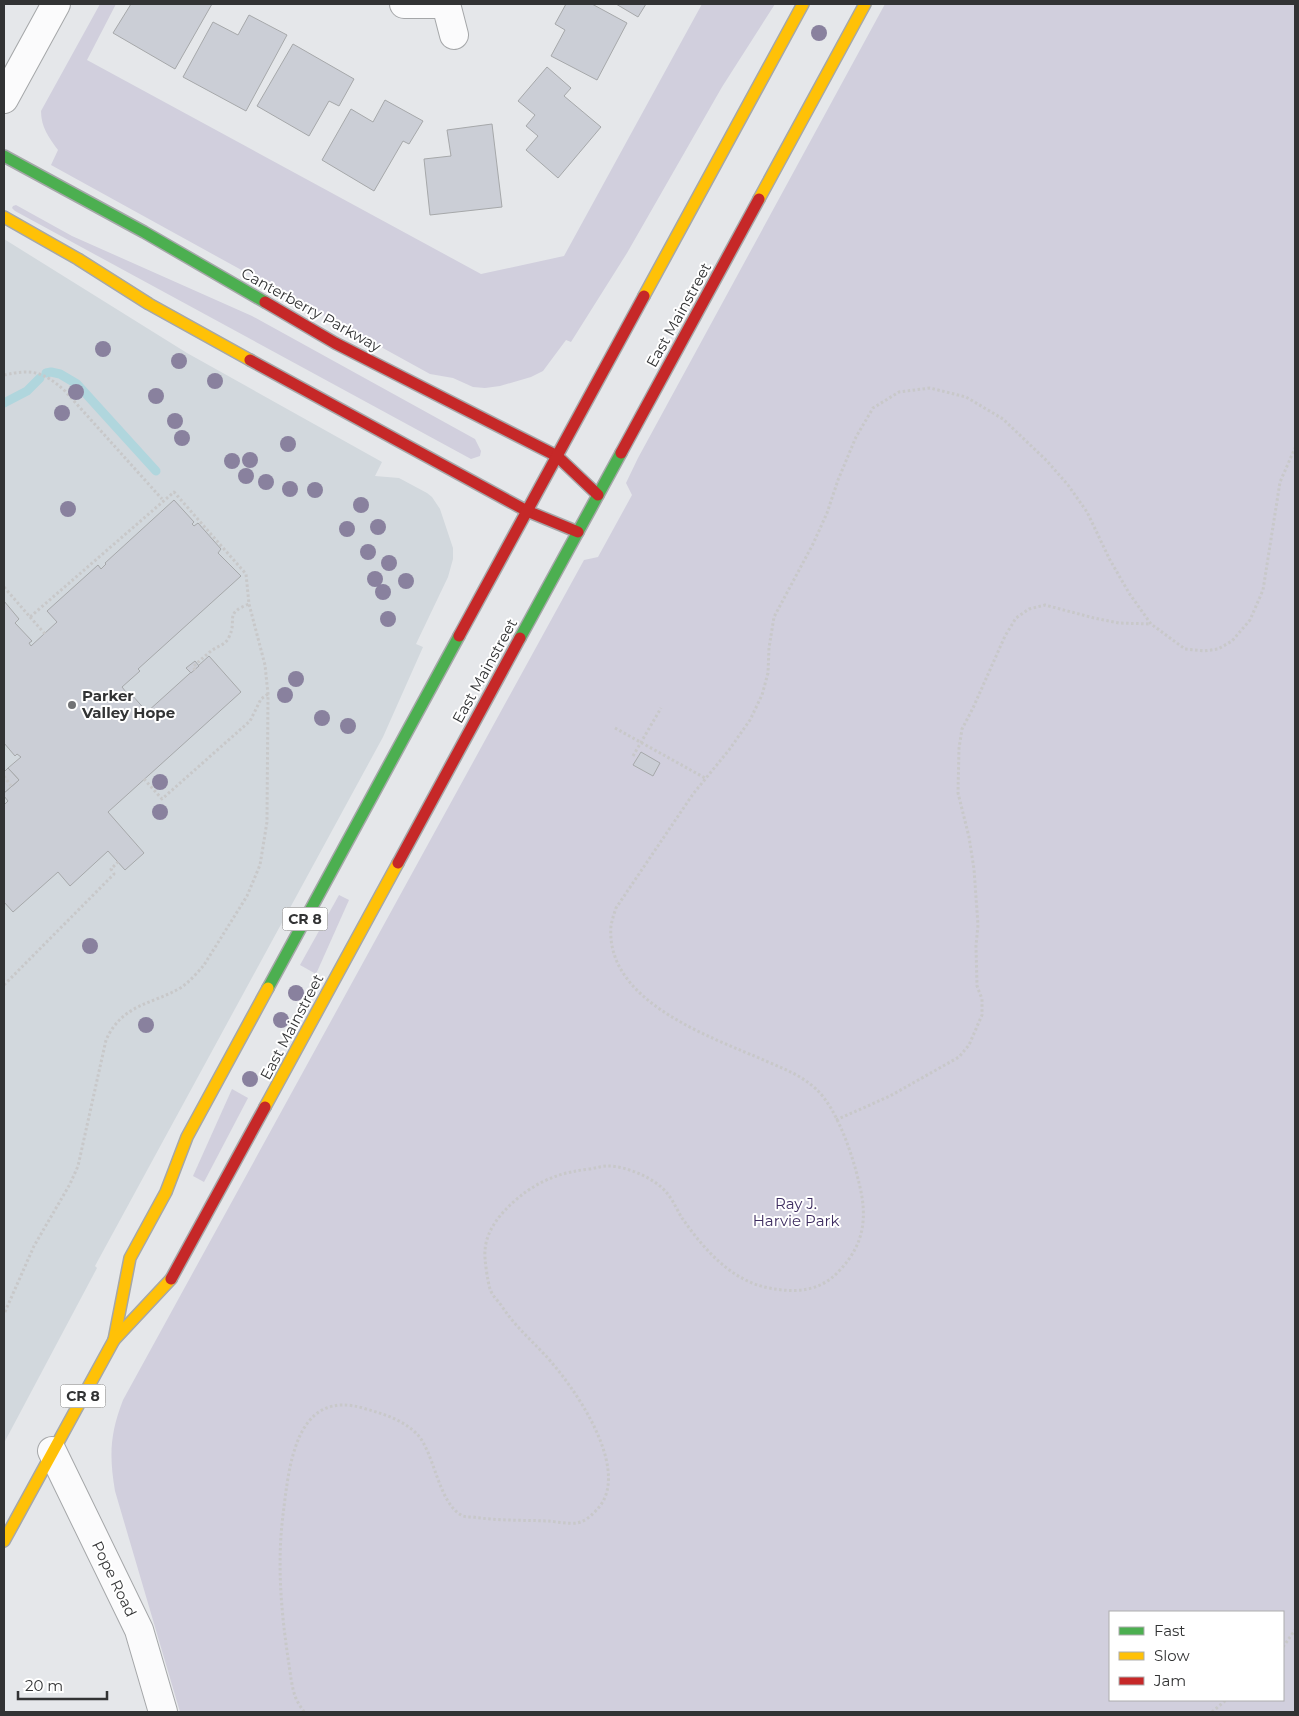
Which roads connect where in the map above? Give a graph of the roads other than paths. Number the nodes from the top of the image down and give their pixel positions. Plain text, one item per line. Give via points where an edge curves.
1 (56, 4) edge
2 (404, 4) edge
3 (437, 4) edge
4 (446, 4) edge
5 (804, 4) edge
6 (865, 4) edge
7 (454, 35) dead end
8 (4, 99) edge
9 (4, 156) edge
10 (4, 217) edge
11 (557, 456) junction
12 (598, 495) junction
13 (527, 511) junction
14 (578, 532) junction
15 (114, 1340) junction
16 (52, 1451) junction
17 (4, 1541) edge
18 (162, 1712) edge

1 - 8 street
2 - 3 street
4 - 7 street
5 - 11 main road, East Mainstreet
6 - 12 main road, East Mainstreet
9 - 11 main road, Canterberry Parkway via 144,232 335,343
10 - 13 main road via 149,304
11 - 12 main road, Canterberry Parkway
11 - 13 main road, East Mainstreet
12 - 14 main road, East Mainstreet
13 - 14 main road
13 - 15 main road, East Mainstreet / CR 8 via 187,1137 166,1192 130,1258
14 - 15 main road, East Mainstreet / CR 8 via 169,1283
15 - 16 main road, East Mainstreet / CR 8
16 - 17 main road, East Mainstreet / CR 8
16 - 18 street, Pope Road via 139,1630

